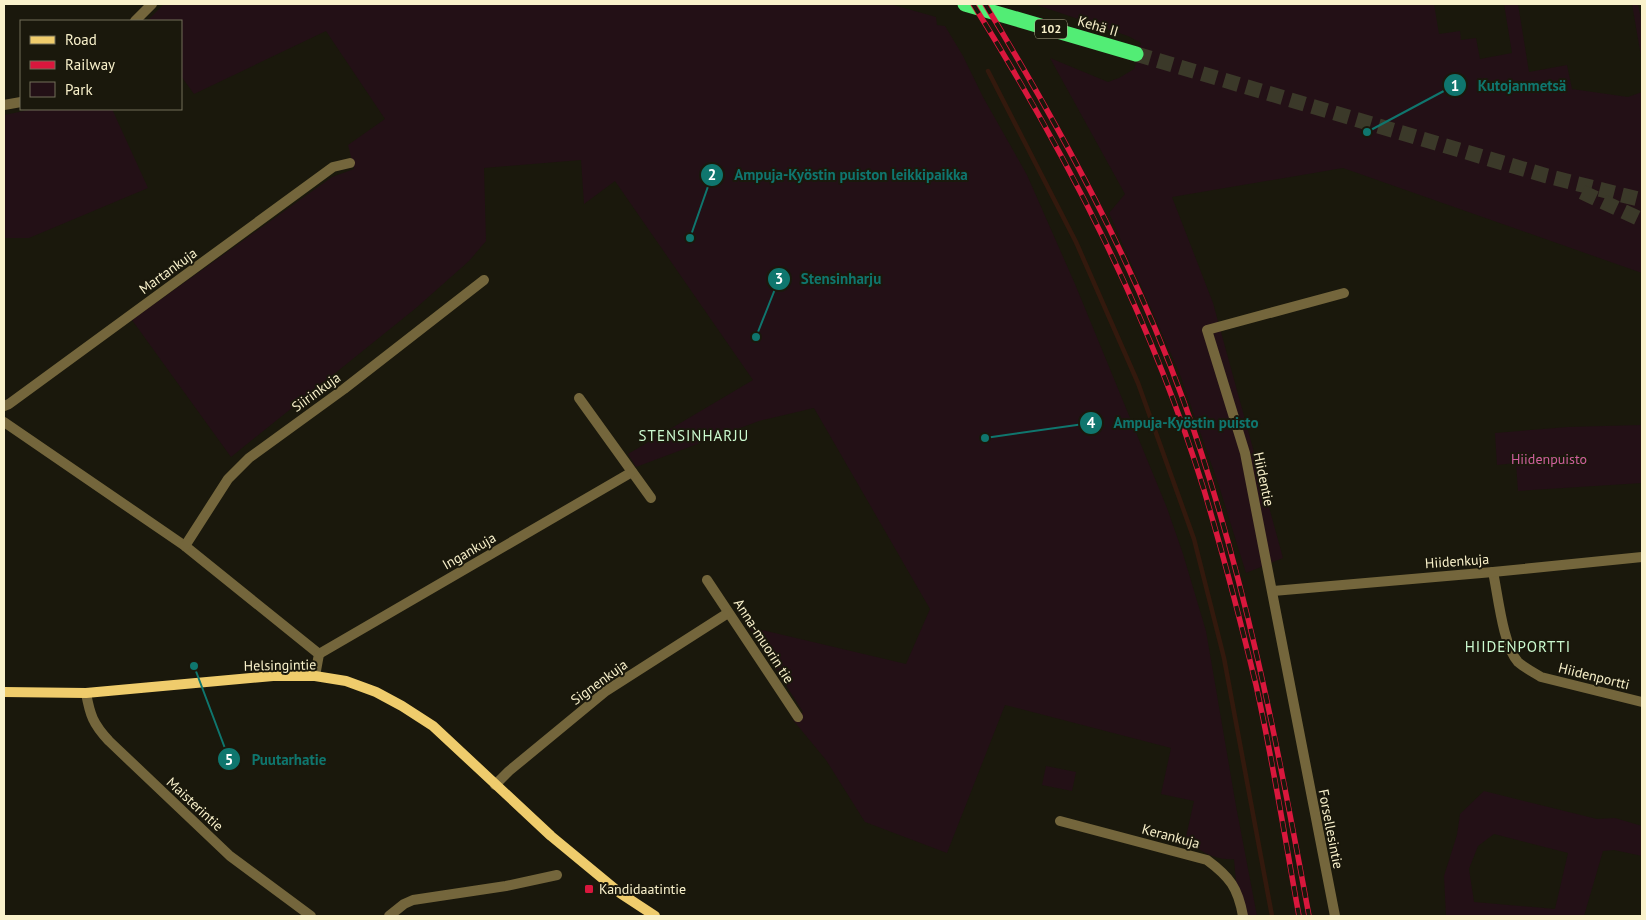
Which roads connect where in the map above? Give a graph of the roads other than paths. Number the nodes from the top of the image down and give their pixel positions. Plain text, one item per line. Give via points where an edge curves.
1 (152, 4) edge
2 (965, 4) edge
3 (136, 20) edge
4 (1136, 54) tunnel mouth
5 (20, 102) edge
6 (4, 105) edge
7 (350, 163) dead end
8 (484, 280) dead end
9 (1344, 293) dead end
10 (579, 398) dead end
11 (4, 406) edge
12 (4, 422) edge
13 (632, 472) junction
14 (651, 498) dead end
15 (185, 546) junction
16 (1642, 556) edge
17 (1493, 572) junction
18 (707, 580) dead end
19 (1273, 591) junction
20 (728, 613) junction
21 (319, 654) junction
22 (315, 676) junction
23 (4, 692) edge
24 (86, 693) junction
25 (1642, 702) edge
26 (798, 717) dead end
27 (1301, 747) joint
28 (495, 786) junction
29 (1060, 822) dead end
30 (556, 875) dead end
31 (311, 916) edge
32 (389, 916) edge
33 (655, 916) edge
34 (1243, 916) edge
35 (1334, 916) edge

1 - 3 street
2 - 4 highway, Kehä II / 102
5 - 6 street
7 - 11 street, Martankuja via 333,168
8 - 15 street, Siirinkuja via 249,458 228,479
9 - 19 street, Hiidentie via 1207,330 1245,453
10 - 13 street
12 - 15 street
13 - 14 street
13 - 21 street, Ingankuja
15 - 21 street
16 - 17 street, Hiidenkuja
17 - 19 street, Hiidenkuja
17 - 25 street, Hiidenportti via 1509,647 1517,661 1541,677
18 - 20 street, Anna-muorin tie
19 - 27 street, Hiidentie
20 - 26 street, Anna-muorin tie
20 - 28 street, Signenkuja via 606,691
21 - 22 street
22 - 24 main road, Helsingintie via 273,676
22 - 28 main road, Helsingintie via 346,681 402,706 433,726
23 - 24 main road, Helsingintie
24 - 31 street, Maisterintie via 96,727 109,741 230,856
27 - 35 street, Forsellesintie
28 - 33 main road, Helsingintie via 620,893
29 - 34 street, Kerankuja via 1207,860 1234,885
30 - 32 street via 413,900

